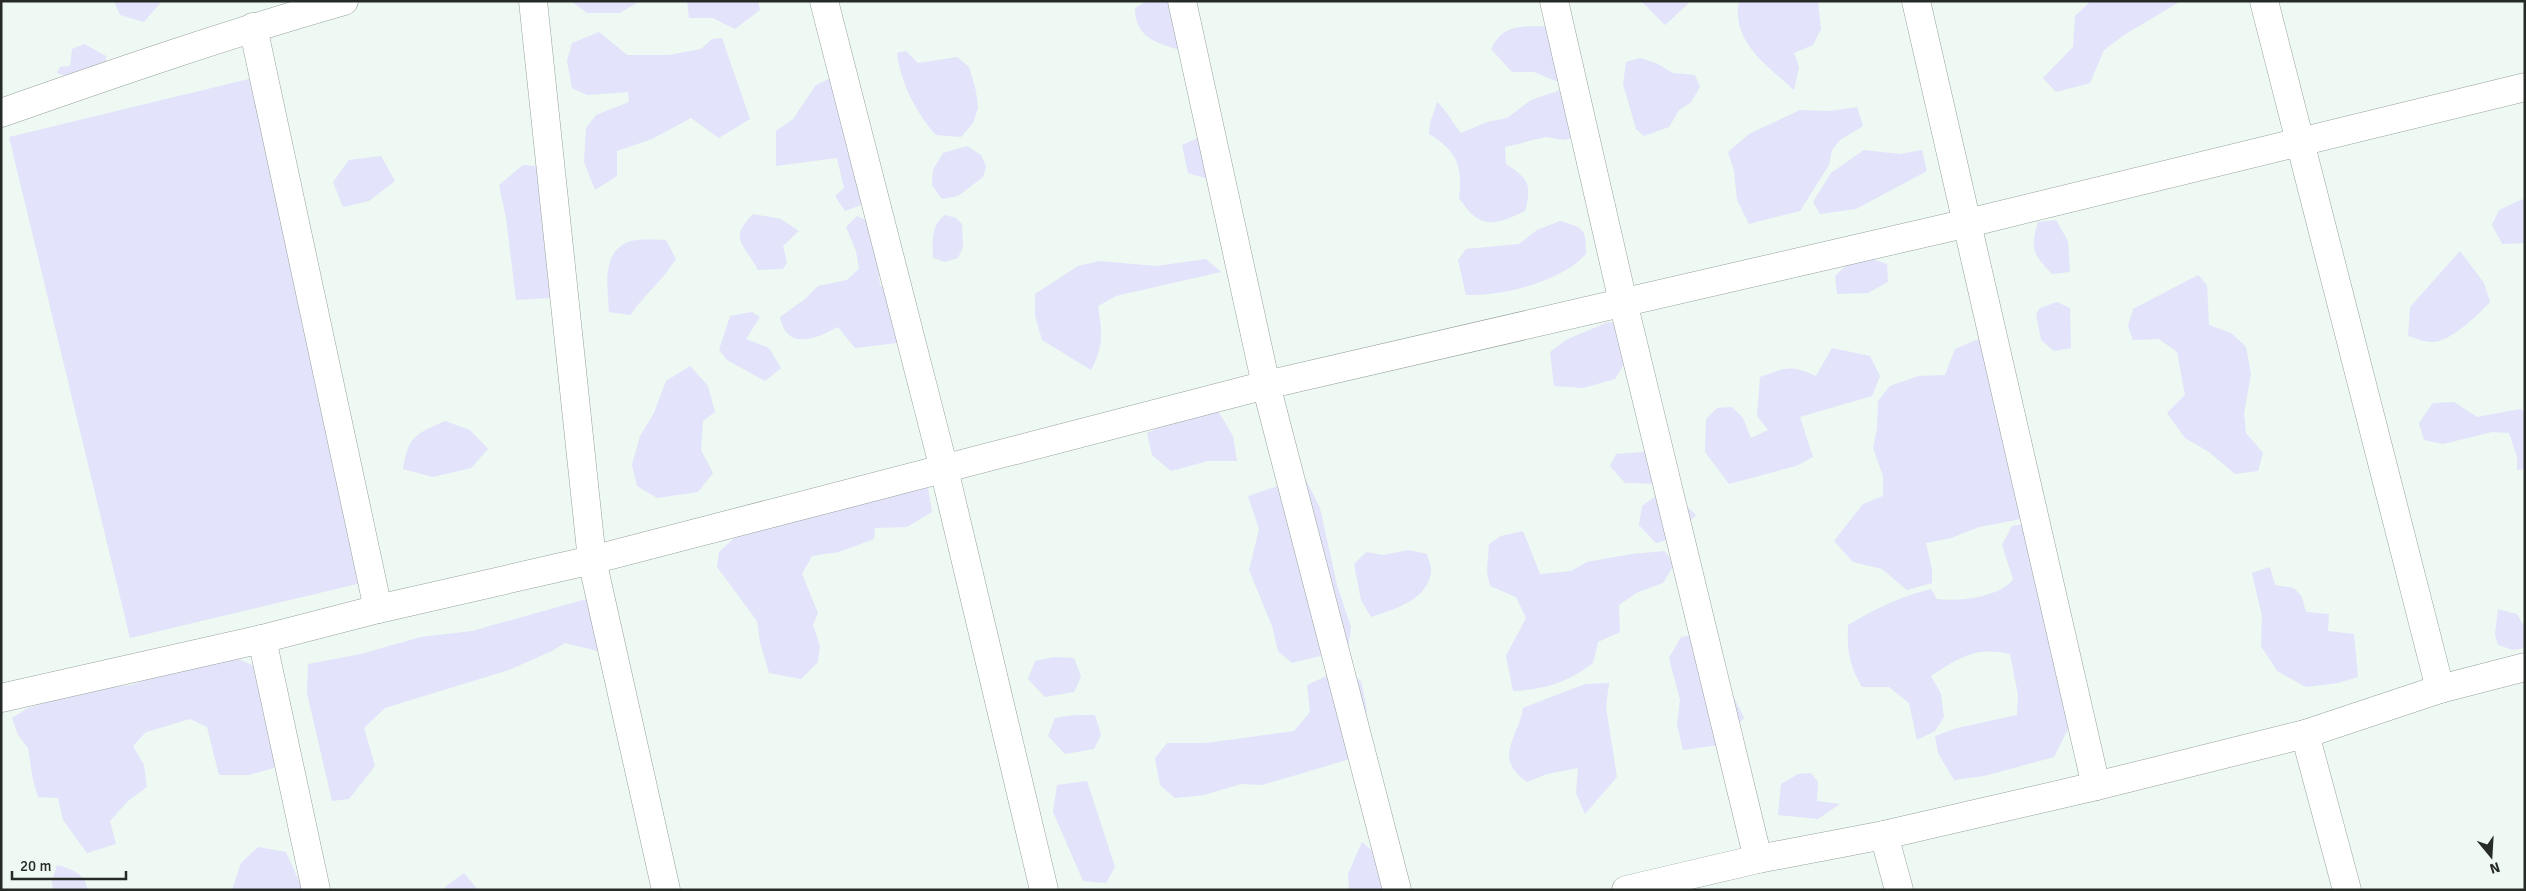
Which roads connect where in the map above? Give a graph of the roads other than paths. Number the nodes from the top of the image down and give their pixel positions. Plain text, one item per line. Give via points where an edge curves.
1 (344, 1) edge
2 (533, 1) edge
3 (824, 1) edge
4 (1182, 1) edge
5 (1554, 1) edge
6 (1916, 1) edge
7 (2264, 1) edge
8 (253, 27) junction
9 (2525, 87) edge
10 (1, 113) edge
11 (2299, 142) junction
12 (1968, 223) junction
13 (1623, 302) junction
14 (1266, 384) junction
15 (944, 470) junction
16 (592, 560) junction
17 (378, 609) junction
18 (262, 639) junction
19 (2525, 667) edge
20 (2440, 689) junction
21 (1, 698) edge
22 (2305, 734) junction
23 (2096, 786) junction
24 (1884, 835) junction
25 (1758, 859) junction
26 (316, 890) edge
27 (666, 890) edge
28 (1044, 890) edge
29 (1397, 890) edge
30 (1626, 890) edge
31 (1898, 890) edge
32 (2347, 890) edge

1 - 8 street
2 - 16 street
3 - 15 street
4 - 14 street
5 - 13 street
6 - 12 street
7 - 11 street
8 - 10 street
8 - 17 street
9 - 11 street
11 - 12 street
11 - 20 street
12 - 13 street
12 - 23 street
13 - 14 street
13 - 25 street
14 - 15 street
14 - 29 street
15 - 16 street
15 - 28 street
16 - 17 street
16 - 27 street
17 - 18 street
18 - 21 street
18 - 26 street
19 - 20 street
20 - 22 street
22 - 23 street
22 - 32 street
23 - 24 street
24 - 25 street
24 - 31 street
25 - 30 street

